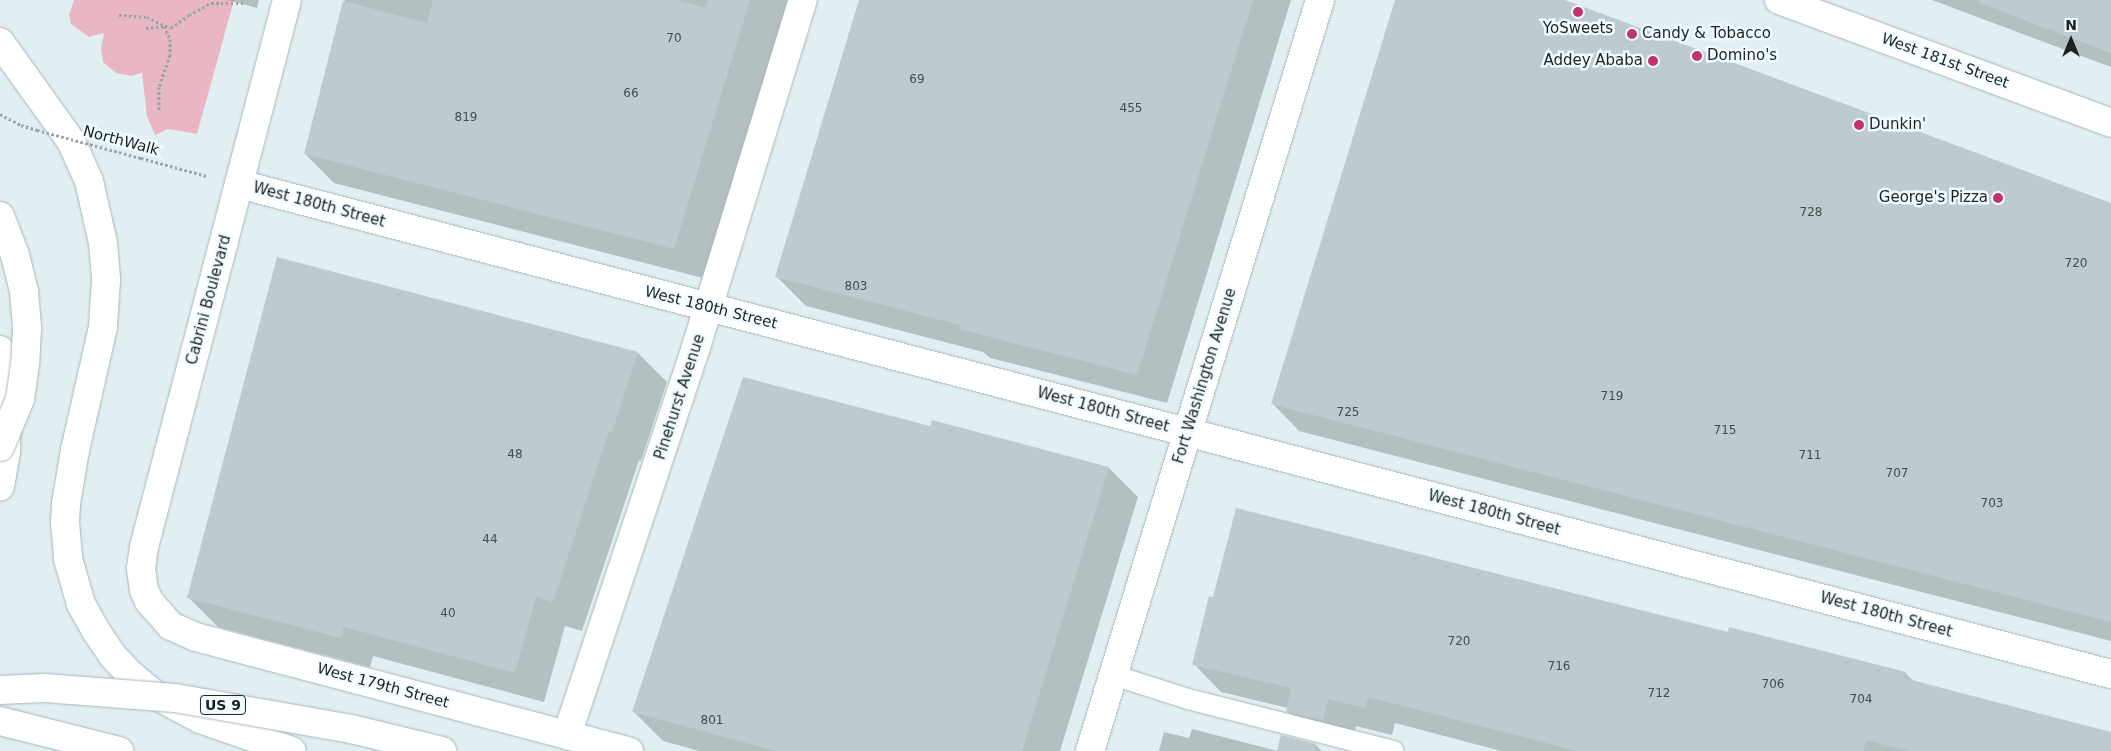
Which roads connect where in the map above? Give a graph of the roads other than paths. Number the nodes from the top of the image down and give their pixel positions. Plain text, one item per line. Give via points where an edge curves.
1 (288, 0) edge
2 (803, 0) edge
3 (1320, 0) edge
4 (1779, 0) edge
5 (1818, 7) edge
6 (0, 42) edge
7 (0, 57) edge
8 (26, 80) junction
9 (2111, 123) edge
10 (239, 184) junction
11 (0, 216) edge
12 (709, 307) junction
13 (0, 350) edge
14 (1187, 432) junction
15 (0, 447) edge
16 (0, 486) edge
17 (149, 601) joint
18 (2111, 674) edge
19 (1112, 675) junction
20 (0, 690) edge
21 (0, 721) edge
22 (0, 731) edge
23 (567, 735) junction
24 (66, 751) edge
25 (118, 751) edge
26 (292, 751) edge
27 (442, 751) edge
28 (629, 751) edge
29 (1090, 751) edge
30 (1394, 751) edge

1 - 10 main road, Cabrini Boulevard
2 - 12 main road, Pinehurst Avenue
3 - 14 main road, Fort Washington Avenue
4 - 5 main road, West 181st Street
5 - 9 main road, West 181st Street
6 - 8 main road
7 - 8 main road
8 - 26 main road via 59,122 82,162 95,201 103,243 106,280 103,327 66,504 68,559 82,604 112,655 155,695 200,719
10 - 12 main road, West 180th Street
10 - 17 main road, Cabrini Boulevard via 144,547 141,569
11 - 15 main road, bridge via 15,255 24,292 27,329 20,399
12 - 14 main road, West 180th Street
12 - 23 main road, Pinehurst Avenue
13 - 16 main road via 7,408 6,452
14 - 18 main road, West 180th Street
14 - 19 main road, Fort Washington Avenue
17 - 23 main road, West 179th Street via 171,626 196,637
19 - 29 main road, Fort Washington Avenue
19 - 30 lane via 1188,699
20 - 27 main road, US 9, bridge via 45,688 174,698 351,729
21 - 25 main road
22 - 24 lane
23 - 28 main road, West 179th Street

